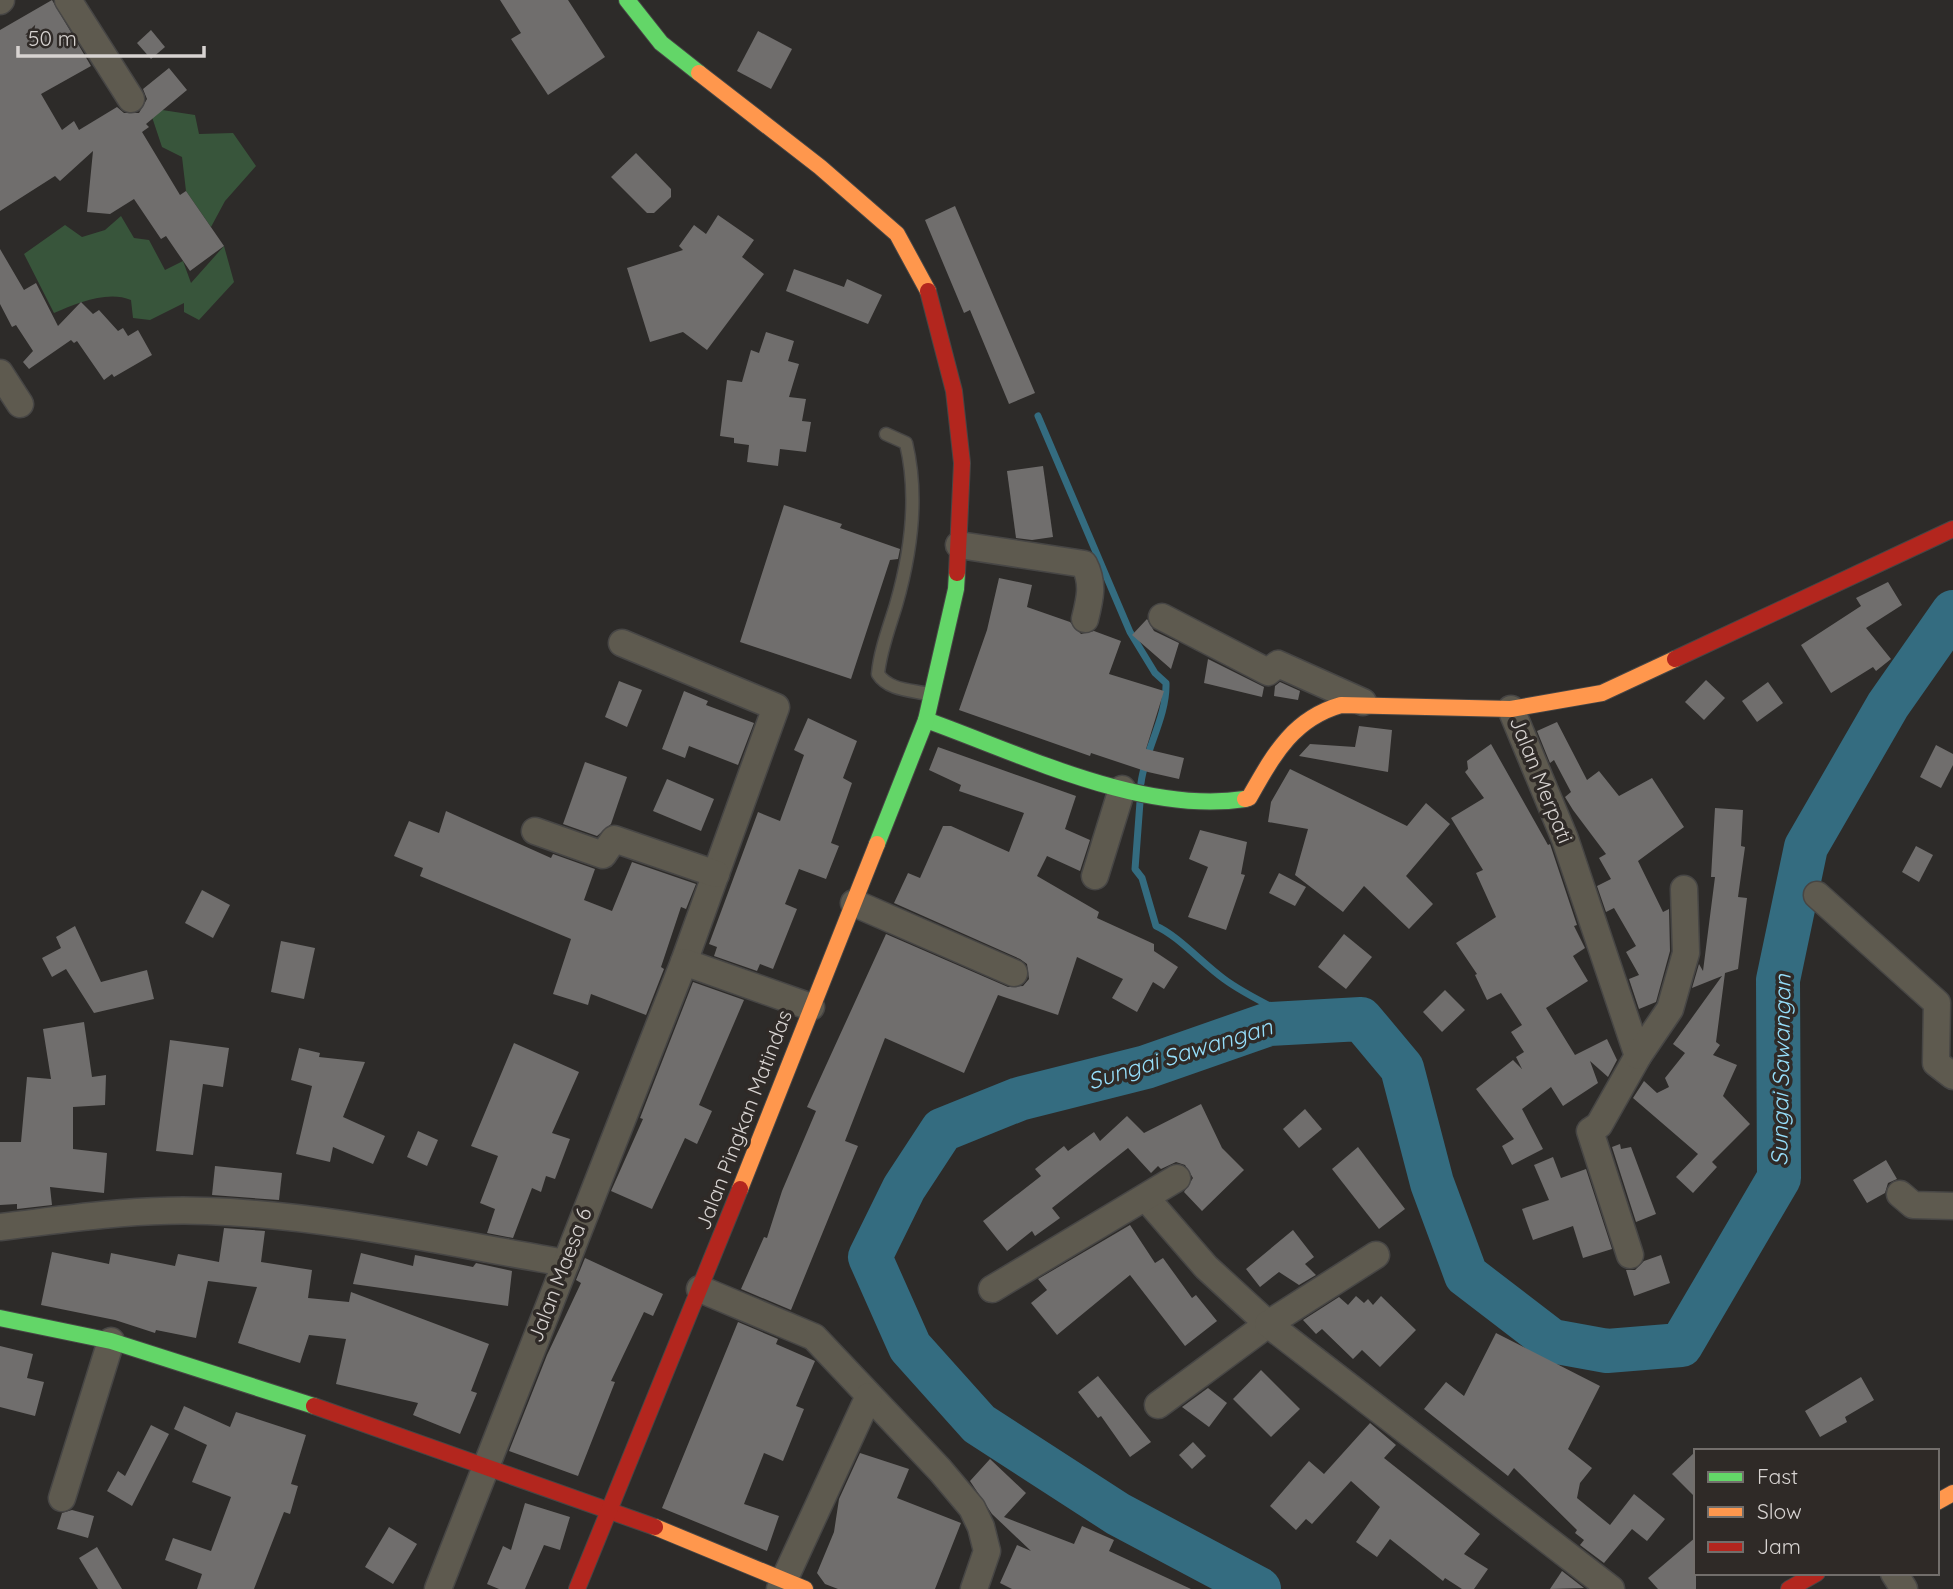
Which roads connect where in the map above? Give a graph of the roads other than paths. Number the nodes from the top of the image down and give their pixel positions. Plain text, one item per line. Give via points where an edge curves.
1 (68, 0) edge
2 (627, 0) edge
3 (131, 99) dead end
4 (0, 373) edge
5 (20, 404) dead end
6 (886, 434) dead end
7 (1953, 529) edge
8 (959, 545) junction
9 (1162, 617) dead end
10 (1085, 619) dead end
11 (622, 643) dead end
12 (932, 695) junction
13 (1371, 706) junction
14 (1511, 709) junction
15 (926, 720) junction
16 (1128, 791) junction
17 (535, 831) dead end
18 (716, 874) junction
19 (1095, 876) dead end
20 (1684, 889) dead end
21 (1817, 895) dead end
22 (853, 903) junction
23 (684, 962) junction
24 (1014, 973) dead end
25 (811, 1007) junction
26 (1638, 1056) junction
27 (1953, 1076) edge
28 (1177, 1178) dead end
29 (1899, 1194) dead end
30 (1146, 1198) junction
31 (1953, 1206) edge
32 (0, 1227) edge
33 (1376, 1255) dead end
34 (1630, 1255) dead end
35 (566, 1262) junction
36 (700, 1289) junction
37 (992, 1289) dead end
38 (0, 1318) edge
39 (1268, 1324) junction
40 (111, 1341) junction
41 (869, 1396) junction
42 (1158, 1405) dead end
43 (485, 1467) junction
44 (62, 1498) dead end
45 (610, 1509) junction
46 (1813, 1575) edge
47 (790, 1586) edge
48 (438, 1589) edge
49 (577, 1589) edge
50 (974, 1589) edge
51 (1611, 1589) edge
52 (1789, 1589) edge

1 - 3 street
2 - 8 street, Jalan Pingkan Matindas via 661,43 790,142 897,234 929,292 954,391 962,463
4 - 5 street
6 - 12 lane via 906,443 912,527 908,564 878,674 883,682
7 - 14 street, Jalan Merpati via 1602,693
8 - 10 street via 1084,564 1091,596
8 - 12 street, Jalan Pingkan Matindas via 956,589
9 - 13 street via 1268,672 1278,664
11 - 18 street, Jalan Maesa 6 via 776,707
12 - 15 street, Jalan Pingkan Matindas
13 - 14 street
13 - 16 street via 1341,705 1304,719 1280,743 1249,798 1230,805
14 - 26 street, Jalan Merpati via 1565,839
15 - 16 street
15 - 22 street, Jalan Pingkan Matindas
16 - 19 street
17 - 18 street via 603,855 614,839
18 - 23 street, Jalan Maesa 6
20 - 26 street via 1686,953 1670,1009
21 - 27 street via 1937,1003 1936,1063
22 - 24 street
22 - 25 street, Jalan Pingkan Matindas
23 - 25 street
23 - 35 street, Jalan Maesa 6
25 - 36 street, Jalan Pingkan Matindas
26 - 34 street via 1599,1125 1590,1131
28 - 30 street
29 - 31 street via 1913,1205
30 - 37 street
30 - 39 street via 1206,1267
32 - 35 street via 142,1212 207,1211 313,1222
33 - 39 street
35 - 43 street, Jalan Maesa 6
36 - 41 street via 814,1337
36 - 45 street, Jalan Pingkan Matindas
38 - 40 street
39 - 42 street
39 - 51 street
40 - 43 street via 295,1399
40 - 44 street
41 - 47 street
41 - 50 street via 972,1508 988,1551
43 - 45 street
43 - 48 street, Jalan Maesa 6
45 - 47 street
45 - 49 street, Jalan Pingkan Matindas
46 - 52 street

